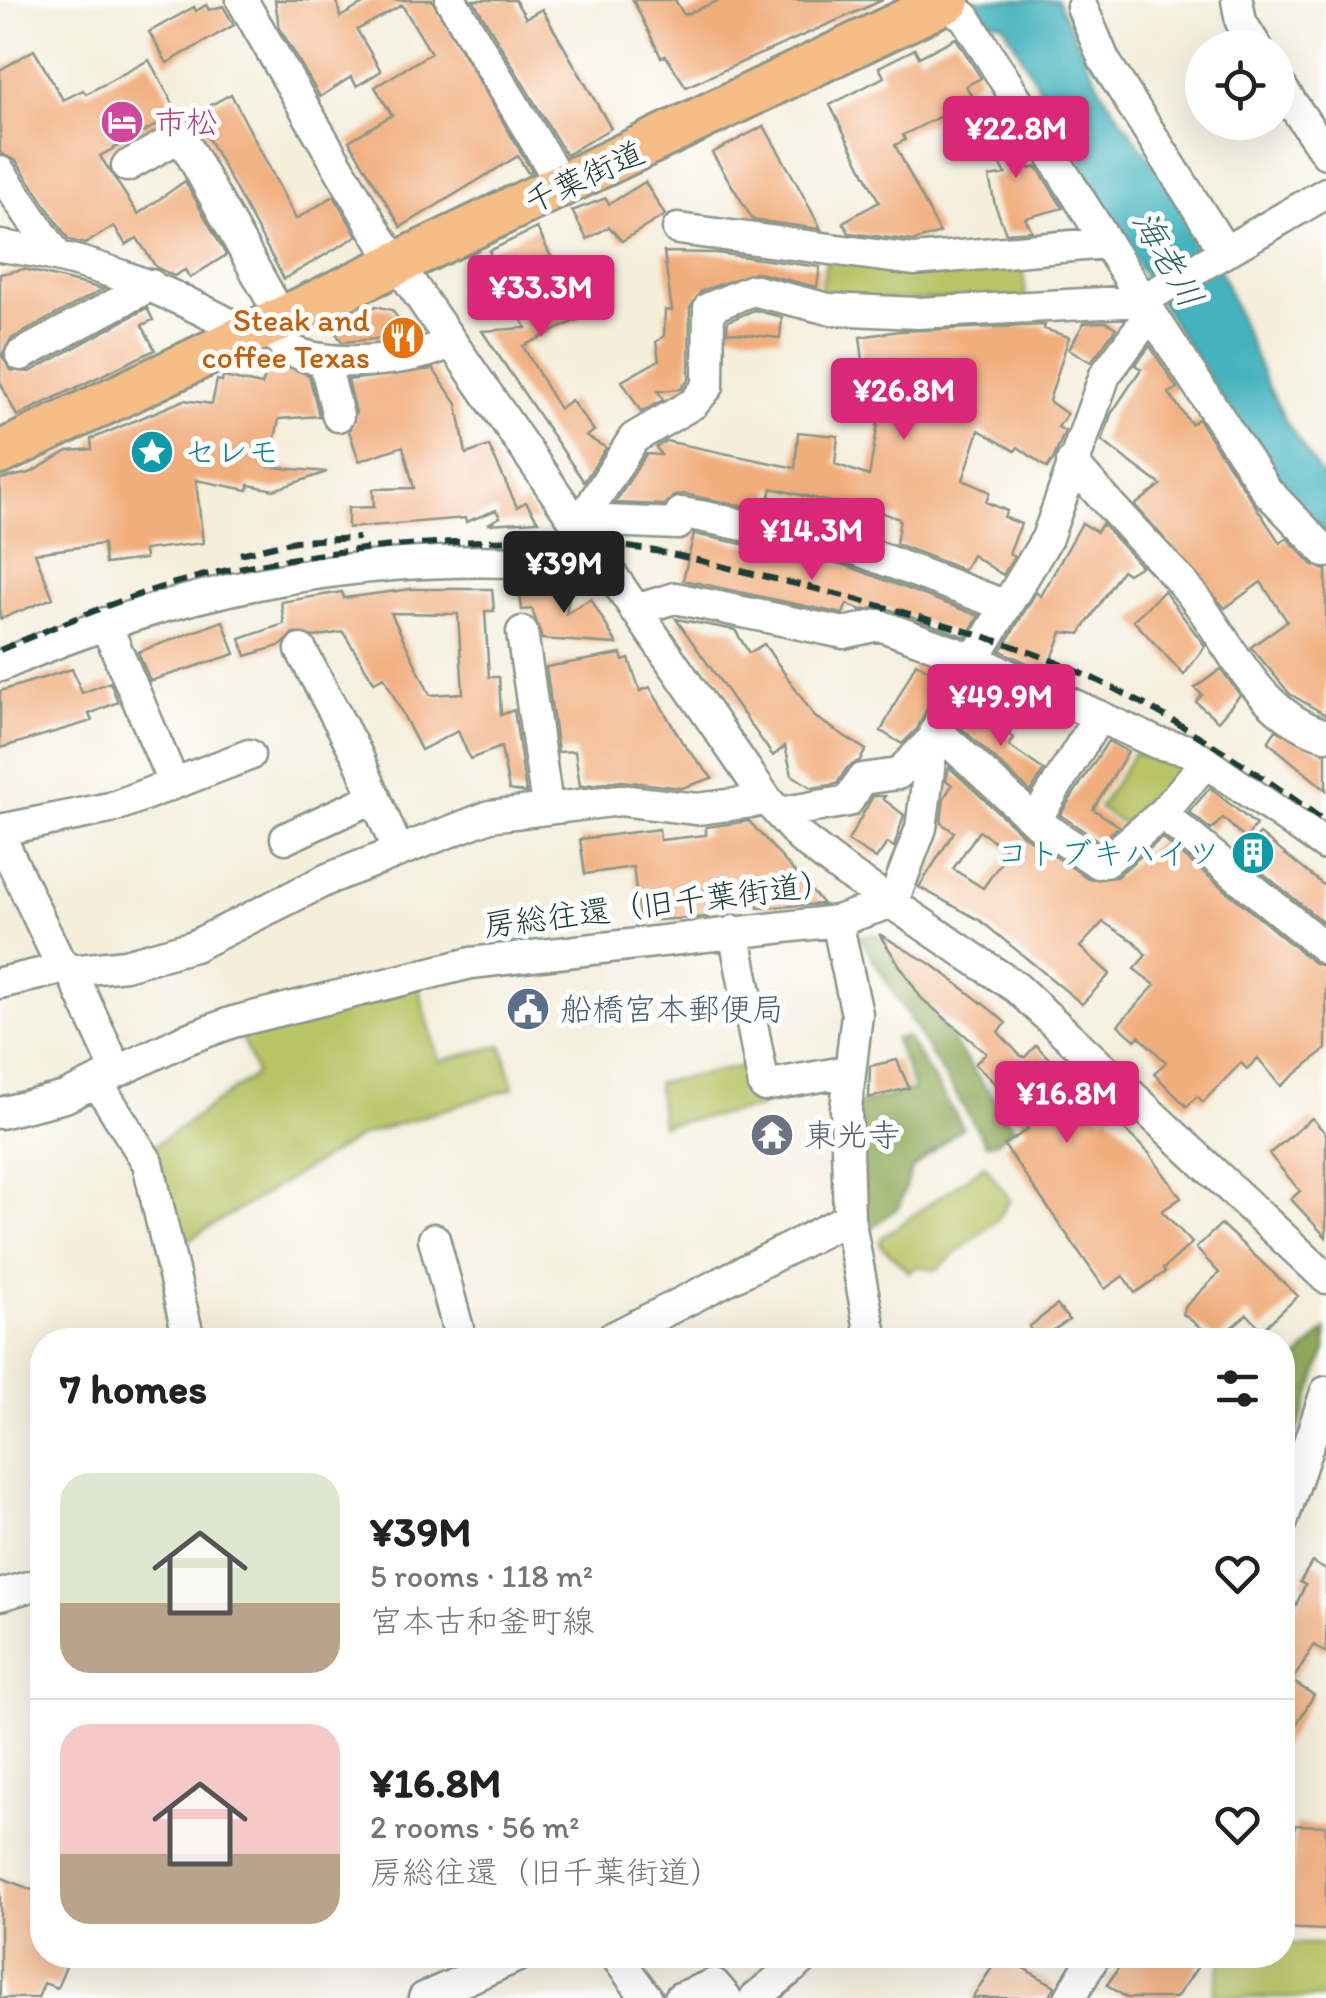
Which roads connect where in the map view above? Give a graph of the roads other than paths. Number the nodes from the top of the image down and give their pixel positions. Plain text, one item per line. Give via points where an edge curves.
1 (242, 0) edge
2 (451, 0) edge
3 (1236, 0) edge
4 (949, 5) edge
5 (1082, 7) dead end
6 (1246, 30) edge
7 (1295, 108) edge
8 (1326, 154) edge
9 (127, 166) dead end
10 (0, 172) edge
11 (563, 187) junction
12 (1326, 192) edge
13 (678, 229) dead end
14 (758, 240) junction
15 (1106, 243) junction
16 (0, 246) edge
17 (55, 253) junction
18 (1219, 253) junction
19 (397, 264) junction
20 (151, 285) junction
21 (752, 290) junction
22 (1148, 302) junction
23 (265, 325) junction
24 (450, 342) junction
25 (21, 355) dead end
26 (324, 359) junction
27 (338, 416) dead end
28 (0, 453) edge
29 (1072, 462) junction
30 (579, 525) junction
31 (1326, 552) edge
32 (608, 569) junction
33 (1004, 605) junction
34 (636, 610) junction
35 (105, 623) junction
36 (522, 632) dead end
37 (301, 650) dead end
38 (973, 659) junction
39 (0, 666) edge
40 (1099, 716) junction
41 (935, 735) junction
42 (1326, 735) edge
43 (249, 755) dead end
44 (1206, 762) junction
45 (173, 782) junction
46 (375, 797) junction
47 (547, 806) junction
48 (773, 807) junction
49 (1162, 814) junction
50 (1035, 821) junction
51 (0, 833) edge
52 (286, 838) dead end
53 (1326, 846) edge
54 (397, 850) junction
55 (893, 902) junction
56 (837, 921) junction
57 (734, 931) junction
58 (1326, 949) edge
59 (68, 969) junction
60 (0, 983) edge
61 (850, 1072) junction
62 (107, 1077) junction
63 (0, 1113) edge
64 (849, 1218) junction
65 (434, 1239) dead end
66 (1326, 1278) edge
67 (186, 1328) edge
68 (457, 1328) edge
69 (632, 1328) edge
70 (870, 1328) edge
71 (1326, 1392) edge
72 (1295, 1484) edge
73 (30, 1586) edge
74 (0, 1595) edge
75 (491, 1968) edge
76 (625, 1968) edge
77 (792, 1968) edge
78 (1087, 1968) edge
79 (424, 1998) edge
80 (647, 1998) edge
81 (680, 1998) edge
82 (726, 1998) edge
83 (754, 1998) edge
84 (1070, 1998) edge

1 - 19 street
2 - 11 street
3 - 6 street
4 - 11 highway, 千葉街道
4 - 15 street
5 - 18 street via 1104,60
7 - 8 street
9 - 23 street via 181,136
10 - 17 street
11 - 19 highway, 千葉街道
12 - 18 street
13 - 14 street
14 - 15 street via 942,261
14 - 21 street
15 - 22 street
16 - 17 street
17 - 20 street
18 - 22 street
19 - 23 highway, 千葉街道
19 - 24 street
20 - 23 street
20 - 25 street
21 - 22 street via 828,309 918,313
21 - 30 street via 708,308 708,386 694,403 634,438
22 - 29 street via 1105,376
22 - 31 street via 1267,492
23 - 26 street via 288,348
23 - 28 highway, 千葉街道
24 - 26 street via 432,354
24 - 30 street
26 - 27 street
29 - 33 street via 1047,538
29 - 42 street via 1175,574 1260,690 1299,727
30 - 32 street
30 - 33 street via 678,524 681,513 700,516 850,547
32 - 34 street
32 - 35 street via 477,560 372,567 236,588
33 - 38 street
34 - 38 street via 675,598 844,632 878,625
34 - 48 street
35 - 39 street
35 - 45 street
36 - 47 street
37 - 46 street
38 - 40 street
38 - 41 street
40 - 44 street
40 - 50 street
41 - 48 street via 898,774 862,779 848,801
41 - 50 street
41 - 55 street via 921,828
43 - 45 street
44 - 49 street
44 - 53 street
45 - 51 street via 110,808
46 - 52 street
46 - 54 street
47 - 48 street via 620,800 697,809
47 - 54 street via 490,816
48 - 55 street via 832,862
49 - 50 street via 1105,862
49 - 58 street
51 - 59 street
54 - 59 street via 194,946 125,966
55 - 56 street, 房総往還（旧千葉街道）
55 - 66 street via 1018,988
56 - 57 street, 房総往還（旧千葉街道）
56 - 61 street via 856,1014
57 - 61 street via 764,1086
57 - 62 street, 房総往還（旧千葉街道） via 471,962 233,1022
59 - 60 street
59 - 62 street
61 - 64 street
62 - 63 street, 房総往還（旧千葉街道） via 65,1097
62 - 67 street via 148,1163
64 - 69 street
64 - 70 street
65 - 68 street
71 - 72 street
73 - 74 street
75 - 79 street
76 - 80 street
77 - 83 street
78 - 84 street
81 - 82 street via 714,1984

